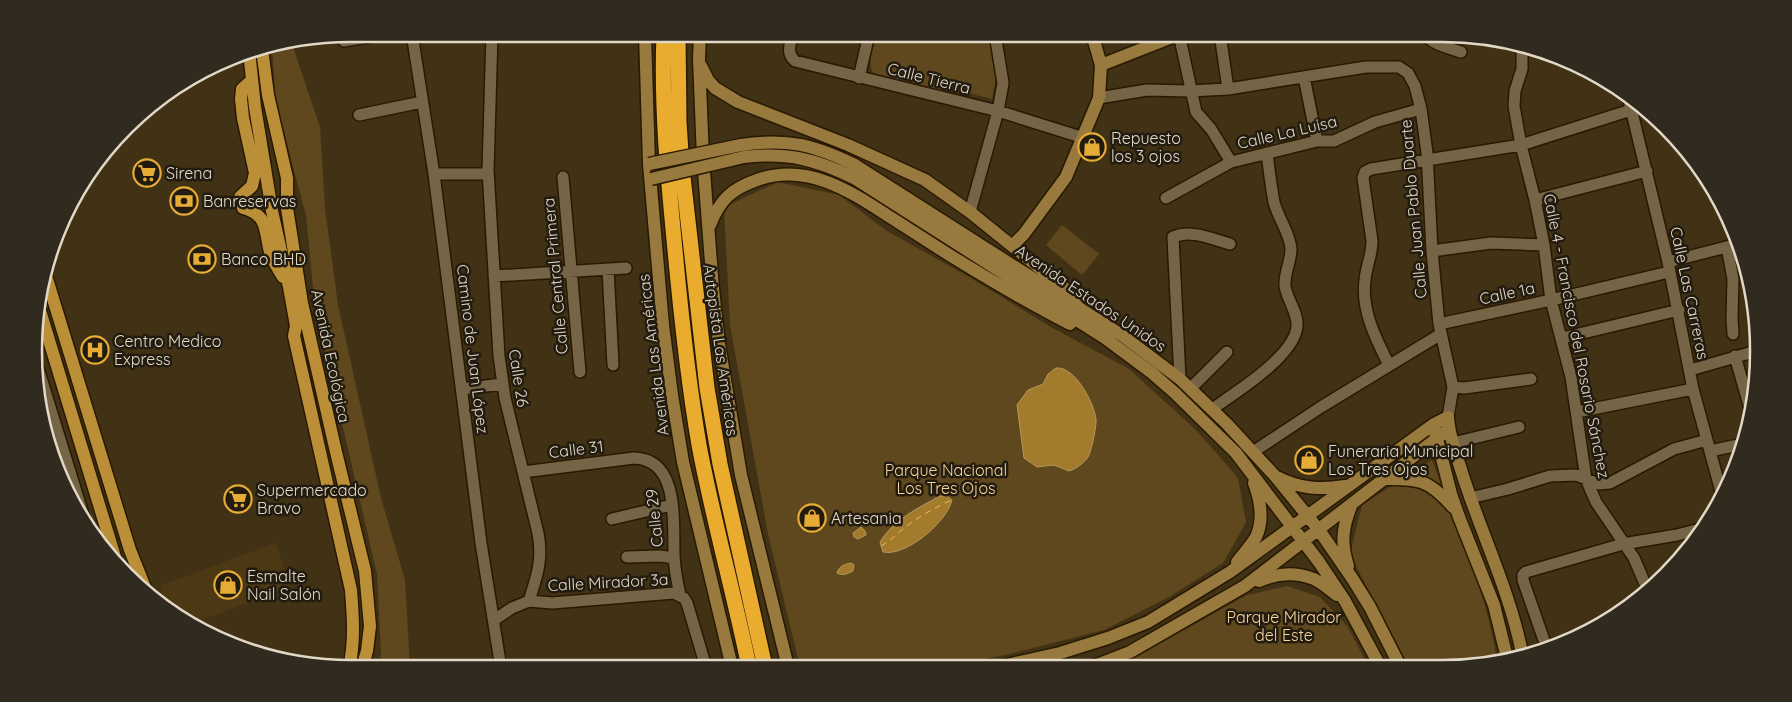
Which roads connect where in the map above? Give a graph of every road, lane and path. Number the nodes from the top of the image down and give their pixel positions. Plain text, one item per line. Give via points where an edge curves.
1 (413, 42) edge
2 (492, 42) edge
3 (645, 42) edge
4 (664, 42) edge
5 (678, 42) edge
6 (700, 42) edge
7 (791, 42) edge
8 (867, 42) edge
9 (996, 42) edge
10 (1094, 42) edge
11 (1160, 42) edge
12 (1181, 42) edge
13 (1221, 42) edge
14 (1435, 42) edge
15 (1461, 52) dead end
16 (1522, 53) edge
17 (263, 56) edge
18 (699, 59) junction
19 (250, 60) edge
20 (1101, 66) junction
21 (1304, 77) junction
22 (858, 78) junction
23 (252, 80) junction
24 (1228, 89) junction
25 (1190, 91) junction
26 (1100, 98) junction
27 (422, 102) junction
28 (1421, 109) junction
29 (1631, 110) joint
30 (998, 112) junction
31 (359, 115) dead end
32 (273, 120) junction
33 (1084, 138) junction
34 (1317, 140) junction
35 (1521, 145) junction
36 (1266, 153) junction
37 (1427, 160) junction
38 (1231, 162) junction
39 (650, 164) junction
40 (1647, 171) junction
41 (434, 174) junction
42 (488, 174) junction
43 (563, 177) dead end
44 (651, 179) junction
45 (271, 198) junction
46 (1166, 198) dead end
47 (1536, 200) junction
48 (970, 212) junction
49 (939, 225) junction
50 (709, 227) junction
51 (960, 231) junction
52 (1230, 244) dead end
53 (1013, 245) junction
54 (1544, 245) junction
55 (1730, 246) edge
56 (1432, 251) junction
57 (1668, 267) junction
58 (626, 268) dead end
59 (608, 269) junction
60 (571, 271) junction
61 (298, 274) junction
62 (494, 276) junction
63 (49, 286) edge
64 (289, 286) junction
65 (1551, 300) junction
66 (1678, 310) junction
67 (44, 323) edge
68 (1440, 329) junction
69 (1733, 334) dead end
70 (1123, 336) junction
71 (1562, 338) junction
72 (1126, 352) junction
73 (1227, 352) dead end
74 (1750, 353) edge
75 (1735, 356) junction
76 (613, 365) dead end
77 (1389, 365) junction
78 (1690, 370) junction
79 (580, 372) dead end
80 (1180, 379) junction
81 (1531, 379) dead end
82 (502, 384) junction
83 (1453, 387) junction
84 (462, 389) junction
85 (1190, 389) junction
86 (1693, 389) junction
87 (45, 392) edge
88 (1746, 396) edge
89 (1212, 409) junction
90 (1577, 412) junction
91 (1448, 423) junction
92 (1434, 424) junction
93 (1519, 427) dead end
94 (1436, 438) junction
95 (1707, 440) junction
96 (1453, 443) junction
97 (1734, 446) edge
98 (1253, 452) junction
99 (1710, 452) junction
100 (634, 458) joint
101 (522, 472) junction
102 (1251, 473) junction
103 (1275, 476) junction
104 (1383, 479) junction
105 (1586, 479) junction
106 (72, 483) edge
107 (1719, 485) edge
108 (1348, 486) junction
109 (1470, 498) junction
110 (1352, 504) junction
111 (672, 505) junction
112 (1456, 511) junction
113 (1306, 516) junction
114 (612, 518) dead end
115 (1292, 527) junction
116 (1319, 530) junction
117 (1691, 532) edge
118 (1303, 543) junction
119 (1623, 544) junction
120 (111, 545) edge
121 (627, 557) dead end
122 (674, 558) junction
123 (1230, 572) junction
124 (140, 576) edge
125 (1352, 578) junction
126 (1644, 583) edge
127 (1245, 586) junction
128 (680, 595) junction
129 (529, 601) junction
130 (1345, 601) junction
131 (772, 606) junction
132 (494, 620) junction
133 (1544, 641) edge
134 (1521, 649) edge
135 (1506, 653) edge
136 (350, 660) edge
137 (364, 660) edge
138 (499, 660) edge
139 (704, 660) edge
140 (730, 660) edge
141 (746, 660) edge
142 (763, 660) edge
143 (778, 660) edge
144 (786, 660) edge
145 (1029, 660) edge
146 (1109, 660) edge
147 (1377, 660) edge
148 (1397, 660) edge

1 - 27 street, Camino de Juan López
2 - 42 street, Calle 26
3 - 39 street, Avenida Las Américas
4 - 141 highway, Autopista Las Américas via 668,168 690,388 711,507
5 - 142 highway, Autopista Las Américas via 682,168 707,388 720,464
6 - 18 street
7 - 22 street, Calle Tierra via 788,52 795,62
8 - 22 street
9 - 30 street via 1003,83
10 - 20 street
11 - 20 street
12 - 25 street
13 - 24 street
14 - 15 street
16 - 35 street, Calle 4 - Francisco del Rosario Sánchez via 1514,106
17 - 32 main road, Avenida Ecológica
18 - 48 street via 708,80 724,95 912,173
18 - 50 street
19 - 23 main road, Avenida Ecológica
20 - 26 street
21 - 24 street, Calle Juan Pablo Duarte
21 - 28 street, Calle Juan Pablo Duarte via 1366,67 1399,67 1408,73 1415,86
21 - 34 street
22 - 30 street, Calle Tierra
23 - 45 main road, Avenida Ecológica
23 - 64 main road via 242,89 241,99 255,173 252,186 241,202 261,218 272,258
24 - 25 street, Calle Juan Pablo Duarte
25 - 26 street, Calle Juan Pablo Duarte via 1147,90
25 - 38 street via 1196,112 1211,129
26 - 33 street
27 - 31 street
27 - 41 street, Camino de Juan López
28 - 34 street, Calle La Luisa via 1375,122 1334,141
28 - 37 street, Calle Juan Pablo Duarte
29 - 35 street
29 - 40 street, Calle Las Carreras
30 - 33 street, Calle Tierra
30 - 48 street
32 - 45 main road via 266,129 265,138 273,180
32 - 61 main road, Avenida Ecológica via 287,178 287,208
33 - 53 street via 1066,178
34 - 36 street, Calle La Luisa
35 - 37 street
35 - 47 street, Calle 4 - Francisco del Rosario Sánchez
36 - 38 street, Calle La Luisa
36 - 89 street via 1274,203 1291,248 1285,283 1294,310 1296,333 1282,355
37 - 56 street, Calle Juan Pablo Duarte
37 - 77 street via 1371,169 1363,178 1372,241 1365,300 1375,337
38 - 46 street, Calle La Luisa
39 - 44 street, Avenida Las Américas
39 - 49 street, Avenida Estados Unidos, bridge via 766,141 812,146 855,165
40 - 47 street
40 - 57 street, Calle Las Carreras
41 - 42 street
41 - 84 street, Camino de Juan López
42 - 62 street, Calle 26
43 - 60 street, Calle Central Primera
44 - 49 street, Avenida Estados Unidos, bridge via 744,157 766,154 792,156 809,159 854,178
44 - 140 street, Avenida Las Américas via 668,364 683,462
45 - 61 main road via 278,206 288,260
45 - 64 main road, Avenida Ecológica
47 - 54 street, Calle 4 - Francisco del Rosario Sánchez
48 - 53 street
49 - 51 street, Avenida Estados Unidos
49 - 72 street, Avenida Estados Unidos
50 - 72 street via 716,210 729,193 749,182 773,175 811,176 855,194 1000,287
50 - 131 street via 719,344 741,475
51 - 53 street
51 - 70 street, Avenida Estados Unidos
52 - 80 street via 1196,235 1173,237
53 - 70 street
54 - 56 street via 1491,243
54 - 65 street, Calle 4 - Francisco del Rosario Sánchez
55 - 57 street, Calle 1a
55 - 69 street
56 - 68 street, Calle Juan Pablo Duarte
57 - 65 street, Calle 1a
57 - 66 street, Calle Las Carreras
58 - 59 street
59 - 60 street
59 - 76 street
60 - 62 street
60 - 79 street, Calle Central Primera
61 - 137 main road, Avenida Ecológica via 316,367 365,571 370,626
62 - 82 street, Calle 26
63 - 124 main road
64 - 136 main road, Avenida Ecológica via 296,326 294,336 350,590 353,614
65 - 68 street, Calle 1a
65 - 71 street, Calle 4 - Francisco del Rosario Sánchez
66 - 71 street
66 - 78 street, Calle Las Carreras
67 - 120 main road
68 - 77 street, Calle 1a
68 - 83 street, Calle Juan Pablo Duarte
70 - 80 street, Avenida Estados Unidos
71 - 90 street, Calle 4 - Francisco del Rosario Sánchez
72 - 102 street, Avenida Estados Unidos via 1200,416
73 - 85 street
74 - 75 street
75 - 78 street
75 - 88 street
77 - 98 street, Calle 1a
78 - 86 street, Calle Las Carreras
80 - 85 street, Avenida Estados Unidos
81 - 83 street
82 - 84 street
82 - 101 street, Calle 26
83 - 91 street, Calle Juan Pablo Duarte
84 - 132 street, Camino de Juan López
85 - 89 street, Avenida Estados Unidos
86 - 90 street
86 - 95 street, Calle Las Carreras
87 - 106 street
89 - 98 street, Avenida Estados Unidos
90 - 105 street, Calle 4 - Francisco del Rosario Sánchez
91 - 92 street
91 - 94 street
91 - 96 street
92 - 94 street
92 - 108 street
93 - 96 street
94 - 104 street
94 - 112 street
95 - 99 street, Calle Las Carreras
95 - 105 street via 1674,449 1610,483 1599,484
96 - 109 street
97 - 99 street
98 - 103 street, Avenida Estados Unidos
99 - 107 street, Calle Las Carreras
100 - 101 street, Calle 31
100 - 111 street, Calle 29 via 650,460 661,470 669,487
101 - 129 street, Calle 26 via 541,554
102 - 115 street, Avenida Estados Unidos
102 - 123 street via 1260,499 1260,524 1256,537
103 - 108 street via 1305,488
103 - 113 street, Avenida Estados Unidos
104 - 110 street
104 - 112 street via 1421,481 1439,491
105 - 109 street via 1576,475 1550,476
105 - 119 street, Calle 4 - Francisco del Rosario Sánchez via 1596,502
108 - 113 street
109 - 134 street via 1514,616
110 - 116 street
110 - 125 street via 1344,523 1343,548
111 - 114 street
111 - 122 street, Calle 29
112 - 135 street via 1494,605
113 - 115 street
113 - 116 street, Avenida Estados Unidos
115 - 118 street, Avenida Estados Unidos
115 - 123 street
116 - 118 street
116 - 125 street, Avenida Estados Unidos
117 - 119 street
118 - 127 street
118 - 130 street, Avenida Estados Unidos
119 - 126 street, Calle 4 - Francisco del Rosario Sánchez via 1634,558
119 - 133 street via 1523,575
121 - 122 street
122 - 128 street, Calle 29
123 - 145 street via 1140,625 1108,638
125 - 148 street, Avenida Estados Unidos
127 - 130 street via 1269,576 1292,574 1315,580
127 - 146 street via 1130,652
128 - 129 street, Calle Mirador 3a via 668,593 552,603
128 - 139 street, Calle Mirador 3a via 688,603
129 - 132 street, Calle Mirador 3a
130 - 147 street, Avenida Estados Unidos
131 - 143 street
131 - 144 street
132 - 138 street, Camino de Juan López

